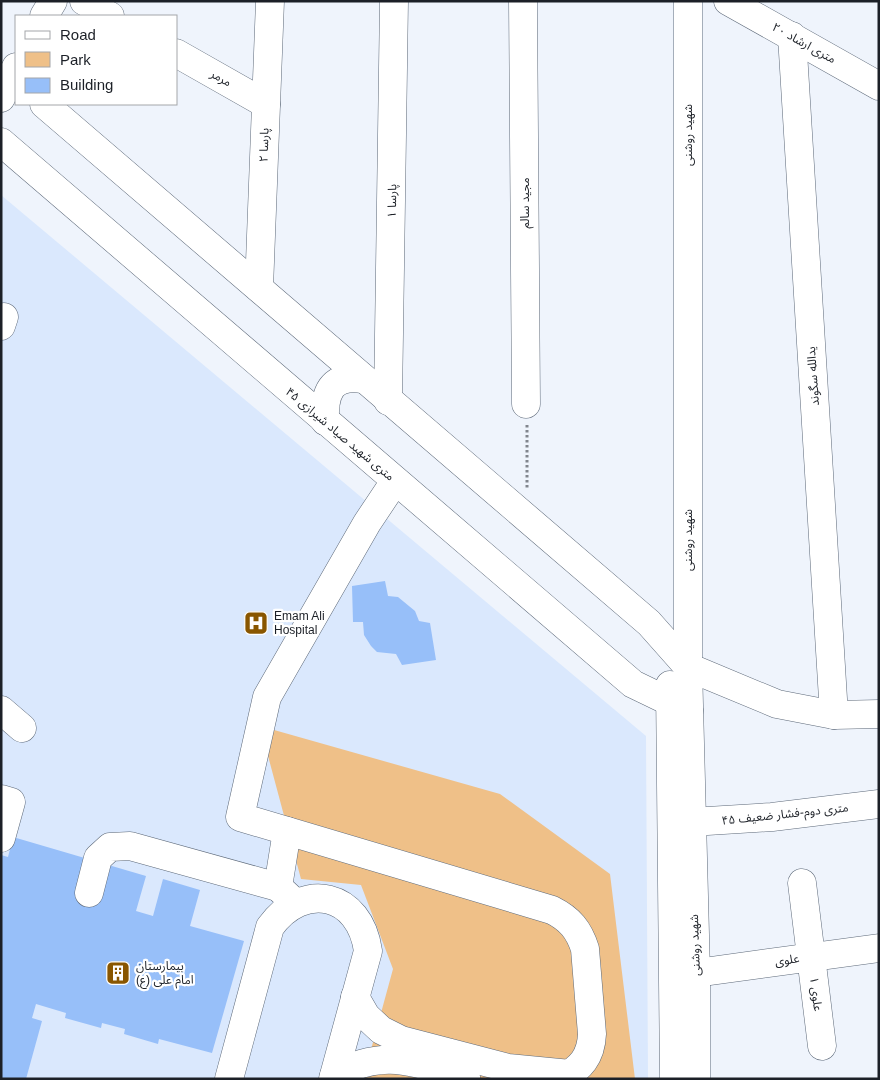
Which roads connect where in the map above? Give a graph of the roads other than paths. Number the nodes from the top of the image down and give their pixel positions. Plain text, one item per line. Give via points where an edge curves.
1 (53, 1) edge
2 (84, 1) edge
3 (270, 1) edge
4 (394, 1) edge
5 (523, 1) edge
6 (669, 1) edge
7 (688, 1) edge
8 (728, 1) edge
9 (45, 15) edge
10 (108, 15) edge
11 (792, 36) junction
12 (178, 54) edge
13 (879, 86) edge
14 (266, 104) junction
15 (45, 105) edge
16 (1, 142) edge
17 (259, 288) junction
18 (362, 379) junction
19 (388, 401) junction
20 (526, 404) road end
21 (325, 421) junction
22 (395, 481) junction
23 (669, 647) junction
24 (688, 667) junction
25 (679, 707) junction
26 (1, 710) edge
27 (879, 714) edge
28 (834, 715) junction
29 (22, 728) dead end
30 (1, 799) edge
31 (879, 804) edge
32 (691, 822) junction
33 (287, 831) junction
34 (1, 838) edge
35 (802, 883) dead end
36 (89, 892) dead end
37 (286, 895) junction
38 (879, 948) edge
39 (811, 957) junction
40 (696, 973) junction
41 (356, 998) junction
42 (822, 1046) dead end
43 (565, 1076) edge
44 (333, 1077) edge
45 (681, 1078) edge
46 (230, 1079) edge
47 (474, 1079) edge

1 - 9 street
2 - 10 street
3 - 14 street, پارسا ۲
4 - 19 street, پارسا ۱
5 - 20 street, مجید سالم
6 - 23 street, شهید روشنی
7 - 24 street, شهید روشنی
8 - 11 street, ۲۰ متری ارشاد
11 - 13 street, ۲۰ متری ارشاد
11 - 28 street, یدالله سگوند
12 - 14 street, مرمر
14 - 17 street, پارسا ۲
15 - 17 street
16 - 21 street, ۴۵ متری شهید صیاد شیرازی
17 - 18 street
18 - 19 street
18 - 21 street via 343,379 328,390
19 - 23 street via 648,623
21 - 22 street, ۴۵ متری شهید صیاد شیرازی
22 - 25 street, ۴۵ متری شهید صیاد شیرازی via 633,684
22 - 33 street via 366,523 267,697 240,817
23 - 24 street
23 - 25 street, شهید روشنی
24 - 25 street, شهید روشنی
24 - 28 street via 777,704
25 - 32 street, شهید روشنی
25 - 45 street, شهید روشنی
26 - 29 street
27 - 28 street
30 - 34 street via 11,802
31 - 32 street, ۴۵ متری دوم-فشار ضعیف via 772,817
32 - 40 street, شهید روشنی
33 - 37 street
33 - 43 street via 564,916 574,925 585,949 592,1034 588,1058
35 - 39 street, علوی ۱
36 - 37 street via 98,858 110,847 130,846
37 - 41 street via 329,900 358,918 366,934 368,951
37 - 46 street via 280,913 270,927
38 - 39 street, علوی
39 - 40 street, علوی
39 - 42 street, علوی ۱
40 - 45 street, شهید روشنی
41 - 43 street via 366,1016 381,1030 401,1040 508,1068
41 - 44 street
44 - 47 street via 353,1065 398,1059

